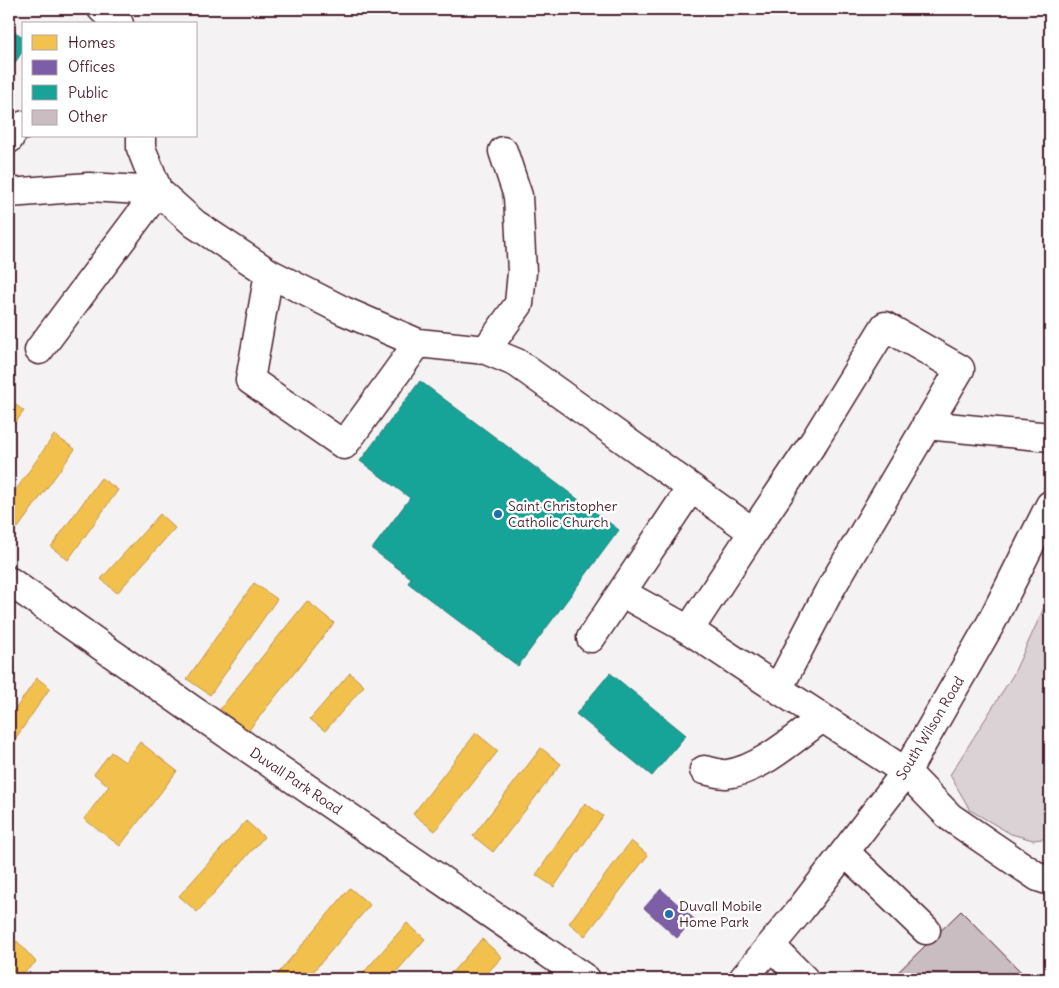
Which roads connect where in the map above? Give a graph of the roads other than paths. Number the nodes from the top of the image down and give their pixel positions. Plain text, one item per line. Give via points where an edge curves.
1 (102, 9) edge
2 (117, 22) edge
3 (22, 126) edge
4 (141, 138) edge
5 (9, 139) edge
6 (503, 151) dead end
7 (158, 191) junction
8 (9, 193) edge
9 (269, 273) junction
10 (418, 342) junction
11 (39, 350) dead end
12 (486, 350) junction
13 (926, 425) junction
14 (1050, 437) edge
15 (691, 488) junction
16 (1050, 505) edge
17 (753, 532) junction
18 (9, 581) edge
19 (622, 593) junction
20 (689, 630) junction
21 (591, 638) dead end
22 (778, 689) junction
23 (822, 718) junction
24 (704, 770) dead end
25 (906, 772) junction
26 (845, 852) junction
27 (1046, 877) edge
28 (926, 930) dead end
29 (771, 946) junction
30 (586, 979) edge
31 (744, 979) edge
32 (804, 979) edge

1 - 2 street
3 - 5 street via 14,130
4 - 7 street via 141,148
6 - 12 street via 518,196 521,288 519,304
7 - 8 street via 90,186
7 - 9 street via 195,224
7 - 11 street
9 - 10 street via 344,311
9 - 10 street via 250,380 344,445
10 - 12 street
12 - 15 street via 517,363
13 - 14 street
13 - 17 street via 960,368 885,326 815,440
13 - 22 street via 828,593
15 - 17 street
15 - 19 street
16 - 25 street, South Wilson Road via 991,622
17 - 20 street
18 - 30 street, Duvall Park Road
19 - 20 street
19 - 21 street
20 - 22 street
22 - 23 street
23 - 24 street via 774,754 745,768 726,774
23 - 25 street
25 - 26 street, South Wilson Road
25 - 27 street via 950,817
26 - 28 street
26 - 29 street, South Wilson Road
29 - 31 street, South Wilson Road
29 - 32 street

